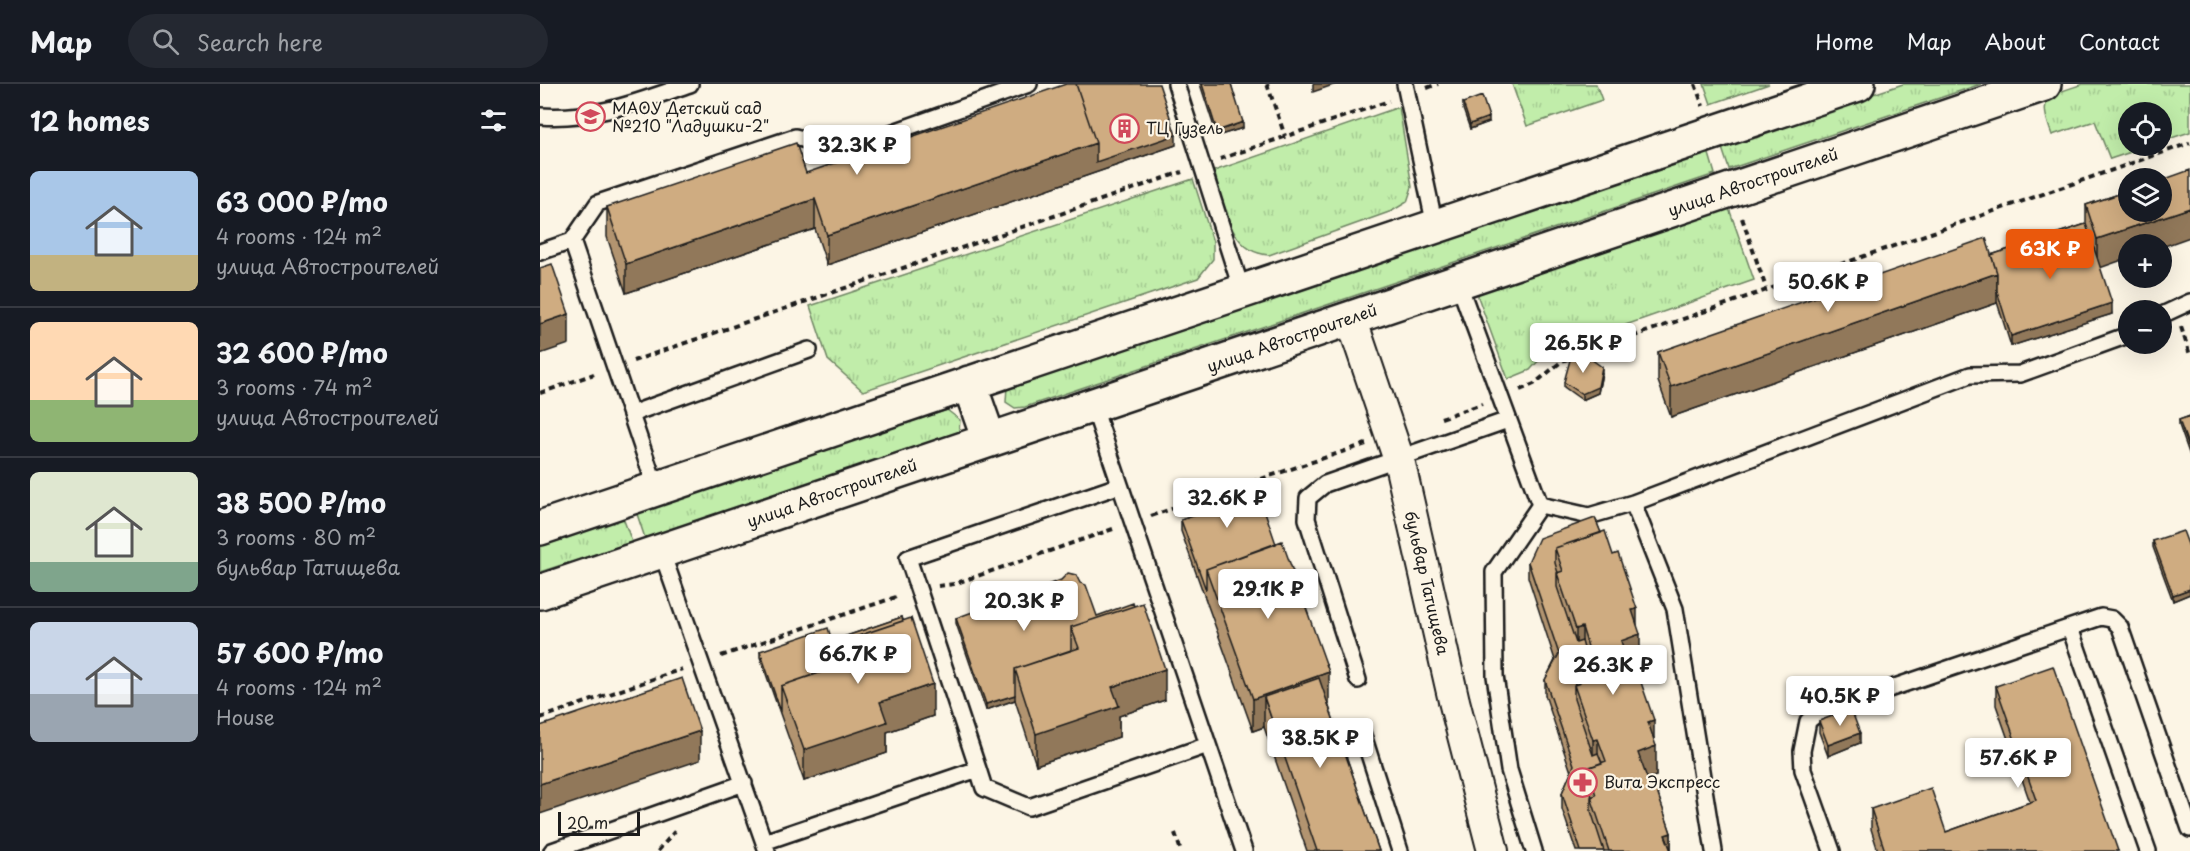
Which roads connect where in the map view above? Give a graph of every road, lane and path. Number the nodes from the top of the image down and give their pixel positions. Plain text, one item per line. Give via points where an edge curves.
1 (690, 84) edge
2 (1029, 84) edge
3 (1176, 84) edge
4 (1267, 84) edge
5 (1438, 84) edge
6 (1858, 84) edge
7 (2044, 84) edge
8 (1407, 89) edge
9 (540, 116) edge
10 (1285, 136) junction
11 (1202, 165) junction
12 (1435, 226) junction
13 (572, 241) junction
14 (540, 252) edge
15 (1458, 282) junction
16 (1242, 291) junction
17 (2190, 302) edge
18 (2172, 310) edge
19 (1351, 318) junction
20 (2118, 338) edge
21 (809, 350) dead end
22 (615, 367) junction
23 (969, 383) junction
24 (540, 393) edge
25 (1093, 405) junction
26 (631, 414) junction
27 (1508, 420) junction
28 (989, 440) junction
29 (1399, 460) junction
30 (1118, 486) junction
31 (656, 488) junction
32 (1633, 502) junction
33 (1540, 505) junction
34 (540, 528) edge
35 (661, 550) junction
36 (540, 591) edge
37 (2070, 628) junction
38 (1358, 680) dead end
39 (1362, 732) dead end
40 (1208, 746) junction
41 (978, 769) junction
42 (744, 783) junction
43 (2190, 829) edge
44 (1175, 833) dead end
45 (766, 847) edge
46 (552, 851) edge
47 (1182, 851) edge
48 (1244, 851) edge
49 (1400, 851) edge
50 (1493, 851) edge
51 (1534, 851) edge
52 (1714, 851) edge
53 (1832, 851) edge
54 (2148, 851) edge

1 - 9 lane via 611,111 579,117
2 - 13 lane via 843,150 795,137 598,203
3 - 11 lane
4 - 10 path
5 - 8 path
6 - 12 main road
7 - 15 main road, улица Автостроителей
8 - 10 path
8 - 12 lane
10 - 11 path
11 - 16 lane
11 - 22 path
12 - 16 main road
13 - 14 lane
13 - 22 lane
15 - 19 main road, улица Автостроителей
15 - 27 lane
16 - 23 main road
17 - 18 lane
19 - 25 main road, улица Автостроителей
19 - 29 street, бульвар Татищева
20 - 32 lane via 2020,374 1970,375
21 - 26 lane
22 - 24 path
22 - 26 lane
23 - 28 main road
23 - 31 main road
25 - 28 main road, улица Автостроителей
25 - 30 lane
26 - 31 lane
27 - 29 lane
27 - 33 lane
28 - 35 main road, улица Автостроителей
29 - 38 lane via 1325,484 1308,498 1307,519
29 - 50 street, бульвар Татищева
30 - 40 lane
30 - 41 lane via 908,558
31 - 34 main road
32 - 33 lane via 1588,516
32 - 52 lane via 1675,609
33 - 51 lane via 1494,572 1495,676 1509,770
35 - 36 main road, улица Автостроителей
35 - 42 lane
37 - 43 lane via 2101,617 2112,619 2120,627
37 - 53 lane via 1818,713 1808,721 1803,770
37 - 54 lane
39 - 49 lane
40 - 41 lane via 1029,807 984,788
40 - 48 lane
41 - 45 lane
42 - 45 lane
42 - 46 lane
44 - 47 path

